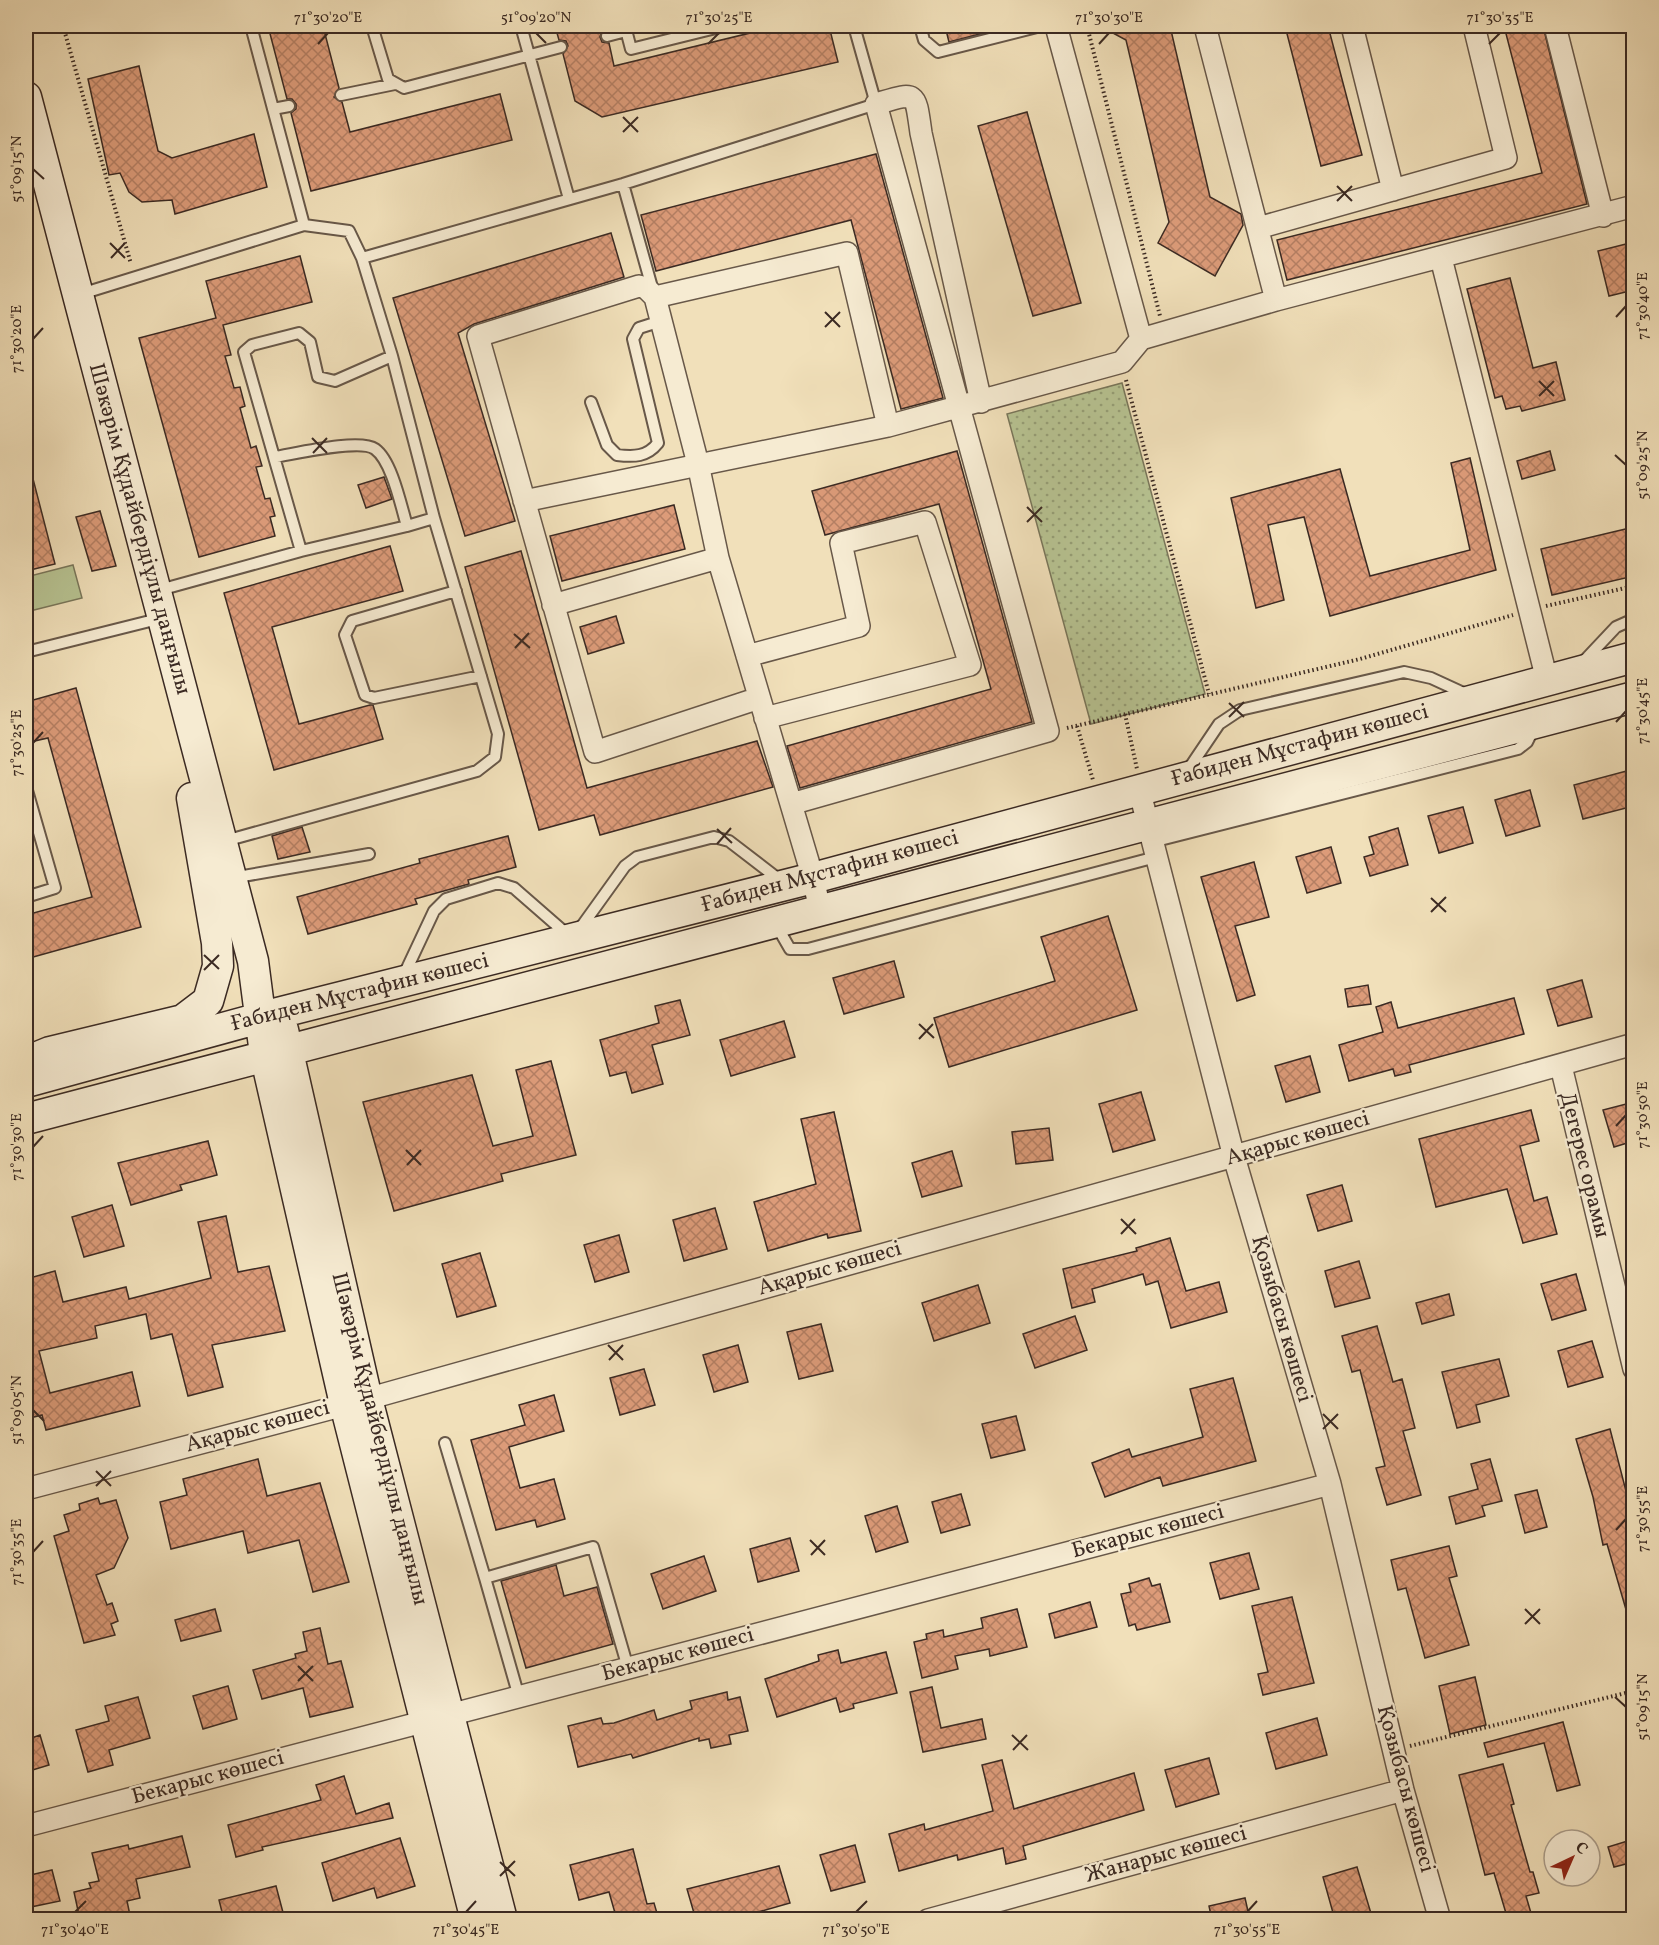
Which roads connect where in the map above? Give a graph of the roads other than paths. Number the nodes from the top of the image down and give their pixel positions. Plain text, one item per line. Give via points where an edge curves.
1 (251, 26) edge
2 (372, 26) edge
3 (521, 26) edge
4 (724, 26) edge
5 (854, 26) edge
6 (920, 26) edge
7 (1041, 26) edge
8 (1056, 26) edge
9 (1205, 26) edge
10 (1352, 26) edge
11 (1474, 26) edge
12 (1555, 26) edge
13 (626, 28) edge
14 (607, 36) dead end
15 (561, 47) dead end
16 (529, 55) junction
17 (395, 84) junction
18 (341, 95) dead end
19 (26, 97) edge
20 (876, 104) junction
21 (289, 106) dead end
22 (273, 109) junction
23 (623, 184) junction
24 (1393, 190) junction
25 (569, 199) junction
26 (1634, 206) edge
27 (1603, 216) junction
28 (304, 225) junction
29 (1258, 228) junction
30 (362, 258) junction
31 (1441, 258) junction
32 (78, 295) junction
33 (655, 297) junction
34 (1276, 300) junction
35 (662, 321) junction
36 (1141, 339) junction
37 (392, 356) junction
38 (591, 402) dead end
39 (981, 402) junction
40 (958, 406) junction
41 (888, 426) junction
42 (274, 457) junction
43 (698, 464) junction
44 (524, 501) junction
45 (434, 518) junction
46 (407, 526) junction
47 (301, 551) junction
48 (718, 558) junction
49 (456, 591) junction
50 (159, 605) junction
51 (553, 605) junction
52 (1634, 619) edge
53 (26, 652) edge
54 (747, 656) junction
55 (1634, 657) edge
56 (481, 676) junction
57 (1561, 676) junction
58 (1634, 697) edge
59 (1475, 699) junction
60 (762, 708) junction
61 (196, 745) junction
62 (1183, 777) junction
63 (26, 788) edge
64 (1140, 789) junction
65 (791, 804) junction
66 (1152, 841) junction
67 (222, 842) junction
68 (369, 855) dead end
69 (231, 878) junction
70 (799, 882) junction
71 (26, 897) edge
72 (820, 910) junction
73 (774, 922) junction
74 (572, 939) junction
75 (401, 982) junction
76 (268, 1016) junction
77 (1634, 1044) edge
78 (277, 1051) junction
79 (26, 1065) edge
80 (1561, 1066) junction
81 (26, 1082) edge
82 (26, 1119) edge
83 (1234, 1157) junction
84 (1634, 1369) edge
85 (356, 1401) junction
86 (445, 1443) dead end
87 (1330, 1484) junction
88 (26, 1489) edge
89 (485, 1578) junction
90 (628, 1668) junction
91 (519, 1697) junction
92 (437, 1718) junction
93 (1403, 1790) junction
94 (26, 1826) edge
95 (476, 1920) edge
96 (502, 1920) edge
97 (928, 1920) edge
98 (1440, 1920) edge

1 - 22 lane
2 - 17 lane via 388,79
3 - 16 lane
4 - 13 lane via 631,49
5 - 20 lane
6 - 7 lane via 924,40 938,52
8 - 36 street
9 - 29 street
10 - 24 street
11 - 24 street via 1506,158
12 - 27 street
13 - 14 lane
15 - 16 lane
16 - 17 lane via 404,88
16 - 25 lane
17 - 18 lane
19 - 32 main road, Шәкәрім Құдайбердіұлы даңғылы via 38,164
20 - 23 lane
20 - 39 street via 906,95 917,103
20 - 40 street
21 - 22 lane
22 - 28 lane
23 - 25 lane
23 - 33 lane
24 - 29 street
25 - 30 lane
26 - 27 street
27 - 31 street
28 - 30 lane via 349,231
28 - 32 lane
29 - 34 street
30 - 37 lane
31 - 34 street
31 - 57 street via 1530,610
32 - 50 main road, Шәкәрім Құдайбердіұлы даңғылы
33 - 35 street
33 - 41 street via 847,253
33 - 44 street via 639,286 478,336
34 - 36 street
35 - 38 lane via 639,328 633,339 658,443 655,447 640,456 617,455 608,445
35 - 43 street
36 - 39 street via 1122,362
37 - 42 lane via 335,381 326,381 318,377 310,342 299,333 247,347 244,352
37 - 45 lane
39 - 40 street
40 - 41 street
40 - 65 street via 1048,731
41 - 43 street
42 - 46 lane via 361,444 375,449 388,466
42 - 47 lane
43 - 44 street
43 - 48 street
44 - 51 street
45 - 46 lane
45 - 49 lane
46 - 47 lane
47 - 50 lane
48 - 51 street
48 - 54 street
49 - 56 lane
49 - 56 lane via 351,621 345,635 365,695 374,698
50 - 53 lane
50 - 61 main road, Шәкәрім Құдайбердіұлы даңғылы
51 - 60 street via 595,752
52 - 57 lane via 1616,627
54 - 60 street
54 - 60 street via 859,626 841,543 925,522 970,665
55 - 57 main road, Ғабиден Мұстафин көшесі
56 - 67 lane via 498,734 495,757 488,764 477,771
57 - 59 main road, Ғабиден Мұстафин көшесі
58 - 66 main road, Ғабиден Мұстафин көшесі via 1537,722 1388,772
59 - 62 main road, Ғабиден Мұстафин көшесі
59 - 62 lane via 1431,678 1404,672 1240,710 1219,724
60 - 65 street
61 - 67 main road, Шәкәрім Құдайбердіұлы даңғылы
61 - 79 main road via 189,774 218,943 218,966 208,1001 183,1020 50,1052
62 - 64 main road, Ғабиден Мұстафин көшесі
63 - 71 lane via 56,888
64 - 66 street, Қозыбасы көшесі
64 - 70 main road, Ғабиден Мұстафин көшесі
65 - 70 street
66 - 72 main road, Ғабиден Мұстафин көшесі
66 - 73 lane via 808,949 790,949
66 - 83 street, Қозыбасы көшесі
67 - 69 main road, Шәкәрім Құдайбердіұлы даңғылы
68 - 69 lane
69 - 76 main road, Шәкәрім Құдайбердіұлы даңғылы
70 - 72 street
70 - 74 main road, Ғабиден Мұстафин көшесі
70 - 74 lane via 729,840 714,837 637,857 625,866
72 - 73 main road, Ғабиден Мұстафин көшесі
73 - 78 main road, Ғабиден Мұстафин көшесі
74 - 75 main road, Ғабиден Мұстафин көшесі
74 - 75 lane via 514,888 498,883 447,900 434,911
75 - 76 main road, Ғабиден Мұстафин көшесі
76 - 78 main road, Шәкәрім Құдайбердіұлы даңғылы
76 - 81 main road, Ғабиден Мұстафин көшесі
77 - 80 street, Ақарыс көшесі
78 - 82 main road, Ғабиден Мұстафин көшесі
78 - 85 main road, Шәкәрім Құдайбердіұлы даңғылы
80 - 83 street, Ақарыс көшесі
80 - 84 street, Дегерес орамы
83 - 85 street, Ақарыс көшесі
83 - 87 street, Қозыбасы көшесі
85 - 88 street, Ақарыс көшесі
85 - 92 main road, Шәкәрім Құдайбердіұлы даңғылы
86 - 89 lane
87 - 90 street, Бекарыс көшесі
87 - 93 street, Қозыбасы көшесі
89 - 90 lane via 593,1547
89 - 91 lane
90 - 91 street, Бекарыс көшесі
91 - 92 street, Бекарыс көшесі
92 - 94 street, Бекарыс көшесі
92 - 95 main road, Шәкәрім Құдайбердіұлы даңғылы
92 - 96 main road, Шәкәрім Құдайбердіұлы даңғылы
93 - 97 street, Жанарыс көшесі
93 - 98 street, Қозыбасы көшесі

